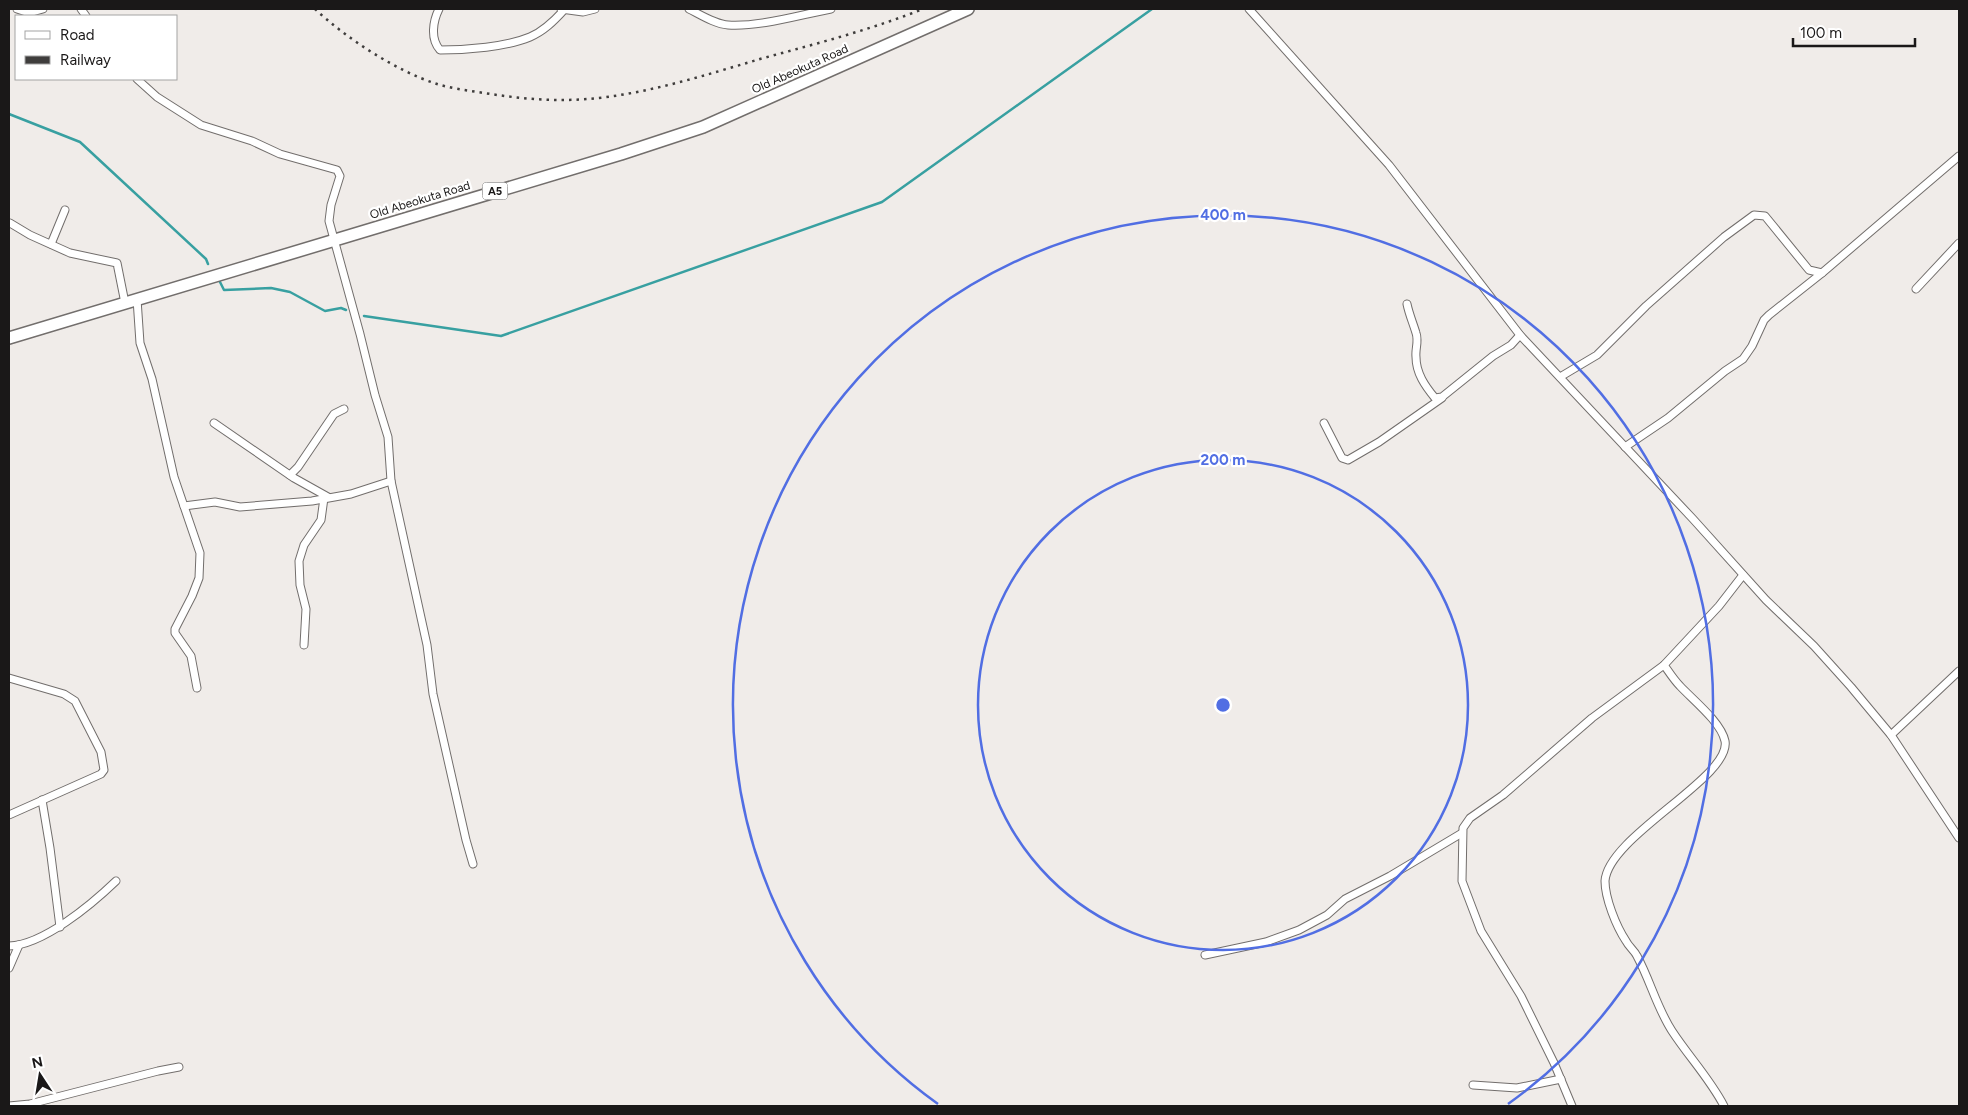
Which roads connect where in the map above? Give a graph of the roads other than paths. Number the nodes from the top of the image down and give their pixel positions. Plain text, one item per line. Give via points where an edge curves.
1 (17, 9) edge
2 (43, 9) edge
3 (438, 9) edge
4 (595, 9) edge
5 (689, 9) edge
6 (831, 9) edge
7 (968, 9) edge
8 (1250, 9) edge
9 (562, 10) edge
10 (138, 80) edge
11 (1959, 156) edge
12 (65, 210) dead end
13 (10, 223) dead end
14 (334, 241) junction
15 (1959, 243) edge
16 (51, 244) junction
17 (1822, 273) junction
18 (1916, 289) dead end
19 (137, 299) junction
20 (125, 302) junction
21 (1407, 304) dead end
22 (1520, 335) junction
23 (9, 338) edge
24 (1560, 377) junction
25 (1442, 398) junction
26 (344, 409) dead end
27 (214, 423) dead end
28 (1324, 423) dead end
29 (1625, 446) junction
30 (290, 475) junction
31 (390, 482) junction
32 (326, 498) junction
33 (184, 506) junction
34 (1743, 575) junction
35 (304, 645) dead end
36 (1664, 664) junction
37 (1959, 671) edge
38 (9, 678) edge
39 (198, 688) dead end
40 (1891, 735) junction
41 (42, 800) junction
42 (9, 815) edge
43 (1462, 833) junction
44 (1959, 838) edge
45 (473, 864) dead end
46 (116, 882) dead end
47 (60, 928) junction
48 (20, 945) junction
49 (9, 946) edge
50 (1205, 955) dead end
51 (9, 968) edge
52 (179, 1067) dead end
53 (1561, 1079) junction
54 (1472, 1085) dead end
55 (9, 1106) edge
56 (1572, 1106) edge
57 (1724, 1106) edge

1 - 2 street via 29,13
3 - 9 street via 433,26 440,50 495,45 530,37 548,27
4 - 9 street via 583,12
5 - 6 street via 727,25 770,22
7 - 14 highway, Old Abeokuta Road / A5 via 703,127
8 - 22 street via 1389,165
10 - 14 street via 157,97 200,125 280,154 337,170 340,176 329,214
11 - 17 street
12 - 16 street
13 - 16 street
14 - 19 highway, Old Abeokuta Road / A5
14 - 31 street via 388,437
15 - 18 street
16 - 20 street via 70,253 117,262
17 - 24 street via 1808,270 1765,216 1754,215 1688,268 1597,355
17 - 29 street via 1764,320 1743,359 1668,418
19 - 20 highway, Old Abeokuta Road / A5
19 - 33 street via 140,343
20 - 23 highway, Old Abeokuta Road / A5
21 - 25 street via 1417,334 1416,356 1423,382 1435,398
22 - 24 street
22 - 25 street
24 - 29 street
25 - 28 street via 1348,460 1342,458
26 - 30 street via 334,414
27 - 30 street
29 - 34 street
30 - 32 street
31 - 32 street
31 - 45 street via 427,645 433,694
32 - 33 street via 240,506 215,502
32 - 35 street via 321,520 304,545 299,561 306,609
33 - 39 street via 197,543 199,578 174,633 191,656
34 - 36 street via 1719,606
34 - 40 street via 1814,646
36 - 43 street via 1470,818
36 - 57 street via 1722,734 1725,750 1722,758 1697,784 1613,860 1606,873 1606,888 1622,935 1637,955 1672,1030
37 - 40 street
38 - 41 street via 64,694 75,702 101,752 103,772
40 - 44 street
41 - 42 street
41 - 47 street
43 - 50 street via 1345,899 1327,915 1299,930 1266,942
43 - 53 street via 1462,881 1481,931 1521,996
46 - 47 street
47 - 48 street
48 - 49 street
48 - 51 street
52 - 55 street via 30,1104
53 - 54 street via 1516,1088
53 - 56 street

